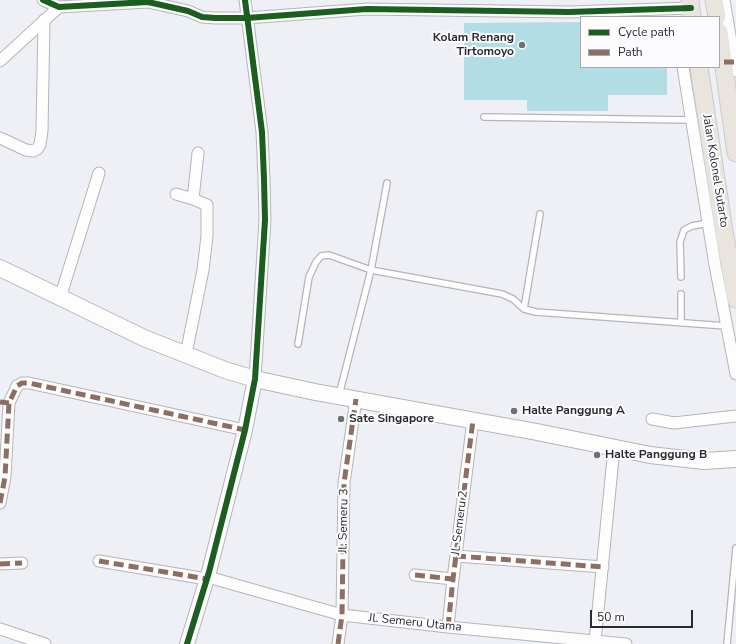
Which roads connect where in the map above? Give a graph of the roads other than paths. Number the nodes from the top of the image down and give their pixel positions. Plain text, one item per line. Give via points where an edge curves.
1 (43, 0) edge
2 (245, 0) edge
3 (714, 0) edge
4 (724, 0) edge
5 (148, 1) edge
6 (72, 4) edge
7 (367, 4) edge
8 (59, 7) junction
9 (673, 8) edge
10 (691, 8) edge
11 (717, 16) edge
12 (247, 18) junction
13 (44, 20) junction
14 (720, 35) edge
15 (0, 60) edge
16 (683, 68) edge
17 (699, 68) edge
18 (732, 68) edge
19 (484, 117) dead end
20 (700, 120) junction
21 (0, 138) edge
22 (198, 152) dead end
23 (736, 153) edge
24 (99, 174) dead end
25 (387, 183) dead end
26 (176, 194) dead end
27 (193, 199) junction
28 (540, 214) dead end
29 (708, 223) junction
30 (0, 268) edge
31 (371, 270) junction
32 (681, 277) dead end
33 (681, 294) dead end
34 (60, 298) junction
35 (736, 299) edge
36 (524, 308) junction
37 (681, 323) junction
38 (731, 326) edge
39 (298, 344) dead end
40 (186, 354) junction
41 (736, 374) edge
42 (255, 379) junction
43 (339, 395) junction
44 (356, 398) junction
45 (4, 403) edge
46 (736, 416) edge
47 (652, 419) dead end
48 (473, 420) junction
49 (246, 430) junction
50 (614, 448) junction
51 (736, 459) edge
52 (0, 503) edge
53 (736, 548) edge
54 (456, 556) junction
55 (99, 561) dead end
56 (22, 563) dead end
57 (0, 564) edge
58 (603, 566) junction
59 (415, 575) dead end
60 (208, 578) junction
61 (453, 579) junction
62 (734, 591) edge
63 (342, 615) junction
64 (448, 627) junction
65 (0, 629) edge
66 (595, 641) junction
67 (45, 644) edge
68 (187, 644) edge
69 (338, 644) edge
70 (626, 644) edge
71 (727, 644) edge

1 - 8 street
2 - 12 street
3 - 11 main road
4 - 18 street
5 - 6 street
5 - 12 street via 202,17
6 - 8 street
7 - 9 street via 569,12
7 - 12 street
8 - 13 street
9 - 10 street
12 - 42 street via 262,132 265,220
13 - 15 street
13 - 21 street via 40,145 37,150 26,150
14 - 18 main road, Jalan Kolonel Sutarto
16 - 20 street
17 - 20 main road, Jalan Kolonel Sutarto
18 - 23 main road, Jalan Kolonel Sutarto
19 - 20 lane
20 - 29 street
20 - 35 main road, Jalan Kolonel Sutarto
22 - 27 street
24 - 34 street
25 - 31 lane
26 - 27 street
27 - 40 street via 207,206 207,236 202,278
28 - 36 lane
29 - 32 lane via 684,230 680,242
29 - 38 street
30 - 34 main road
31 - 36 lane via 502,294
31 - 39 lane via 329,255 321,256 310,277
31 - 43 lane
33 - 37 lane
34 - 40 main road via 144,338
36 - 37 lane via 549,313
37 - 38 lane
38 - 41 street
40 - 42 main road
42 - 43 main road
42 - 49 street
43 - 44 main road
44 - 48 main road
44 - 63 street, Jl. Semeru 3 via 344,483
45 - 49 street via 17,386 29,383
45 - 52 street via 5,477
46 - 47 street via 674,423
48 - 50 main road
48 - 54 street, Jl. Semeru 2
49 - 60 street
50 - 51 main road via 690,460
50 - 58 street
53 - 62 lane
54 - 58 street
54 - 61 street, Jl. Semeru 2
55 - 60 street, Jl. Semeru Utama
56 - 57 street
58 - 66 street
59 - 61 street
60 - 63 street, Jl. Semeru Utama
60 - 68 street
61 - 64 street, Jl. Semeru 2
62 - 71 lane
63 - 64 street, Jl. Semeru Utama
63 - 69 street, Jl. Semeru 3
64 - 66 street, Jl. Semeru Utama
65 - 67 street
66 - 70 street, Jl. Semeru Utama

